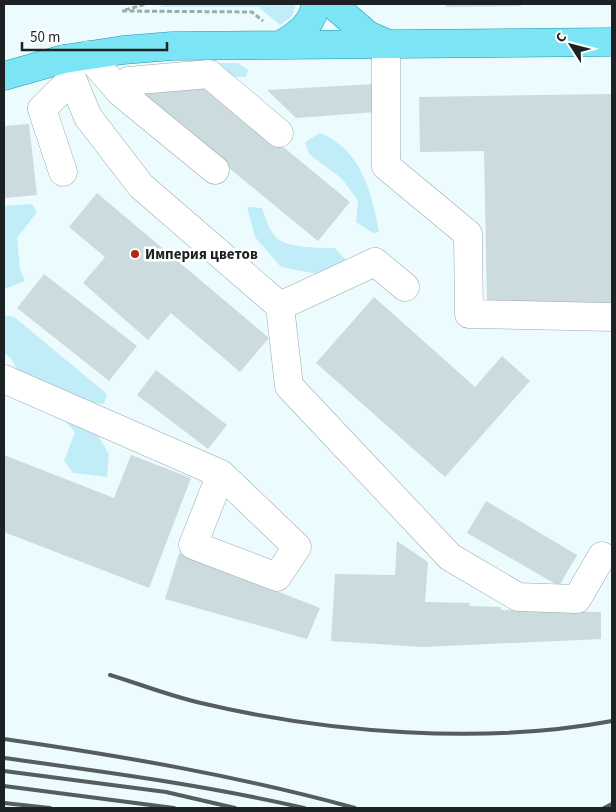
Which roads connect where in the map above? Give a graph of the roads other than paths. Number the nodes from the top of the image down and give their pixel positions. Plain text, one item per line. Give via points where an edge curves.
1 (314, 4) edge
2 (332, 4) edge
3 (273, 34) junction
4 (612, 42) edge
5 (386, 43) junction
6 (74, 64) junction
7 (4, 76) edge
8 (117, 88) junction
9 (279, 133) dead end
10 (215, 170) dead end
11 (63, 172) dead end
12 (405, 287) dead end
13 (280, 306) junction
14 (611, 317) dead end
15 (4, 377) edge
16 (221, 474) dead end
17 (602, 556) dead end

1 - 3 main road via 307,23 296,36
2 - 5 main road via 368,34
3 - 5 main road
3 - 6 main road via 172,46
4 - 5 main road
5 - 14 lane via 386,166 468,234 470,314
6 - 7 main road
6 - 8 lane
6 - 11 lane via 42,109
6 - 13 lane via 88,117 141,186
8 - 9 lane via 128,81 209,74
8 - 10 lane
12 - 13 lane via 374,262
13 - 17 lane via 289,386 450,557 518,597 577,599
15 - 16 lane

